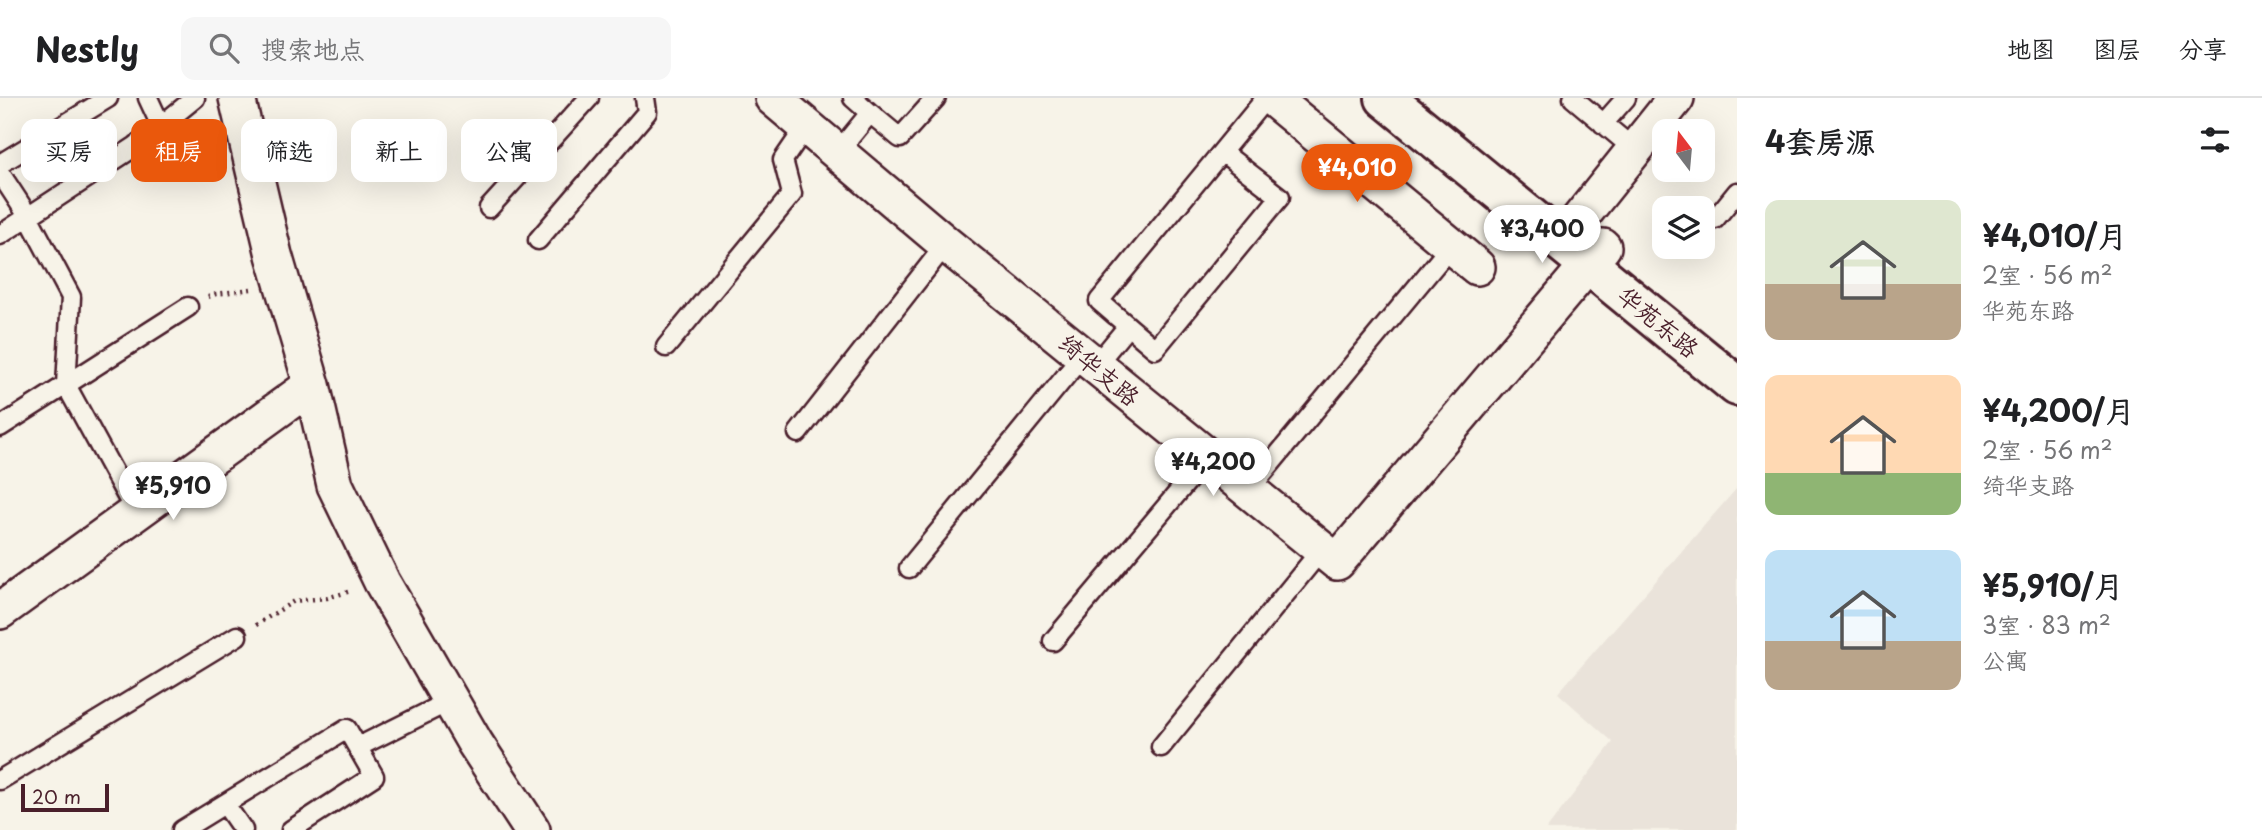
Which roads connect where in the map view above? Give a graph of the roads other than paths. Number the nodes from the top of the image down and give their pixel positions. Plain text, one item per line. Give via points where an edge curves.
1 (108, 98) edge
2 (148, 98) edge
3 (195, 98) edge
4 (237, 98) edge
5 (589, 98) edge
6 (645, 98) edge
7 (773, 98) edge
8 (853, 98) edge
9 (936, 98) edge
10 (1266, 98) edge
11 (1272, 98) edge
12 (1385, 98) edge
13 (1422, 98) edge
14 (1573, 98) edge
15 (1626, 98) edge
16 (1676, 98) edge
17 (870, 113) junction
18 (158, 119) edge
19 (170, 119) edge
20 (1603, 124) junction
21 (807, 125) junction
22 (131, 149) edge
23 (1635, 150) junction
24 (838, 152) junction
25 (1222, 152) junction
26 (0, 164) edge
27 (0, 173) edge
28 (1737, 192) edge
29 (489, 208) dead end
30 (28, 216) junction
31 (1716, 219) dead end
32 (0, 235) edge
33 (538, 240) dead end
34 (946, 244) junction
35 (1582, 244) junction
36 (1464, 257) joint
37 (188, 307) road end
38 (1128, 326) junction
39 (666, 347) dead end
40 (1737, 356) edge
41 (1089, 360) junction
42 (66, 385) junction
43 (312, 385) junction
44 (1737, 386) edge
45 (0, 427) edge
46 (798, 433) dead end
47 (1207, 458) junction
48 (1248, 491) junction
49 (136, 513) junction
50 (1322, 549) junction
51 (909, 568) dead end
52 (0, 611) edge
53 (237, 636) road end
54 (1053, 641) dead end
55 (450, 701) junction
56 (358, 747) junction
57 (1161, 747) dead end
58 (0, 780) edge
59 (225, 804) junction
60 (182, 830) edge
61 (243, 830) edge
62 (290, 830) edge
63 (532, 830) edge

1 - 26 lane
2 - 18 lane
3 - 19 lane
4 - 43 street
5 - 29 lane
6 - 33 lane via 647,112
7 - 21 street, 绮华支路
8 - 17 lane
9 - 17 lane via 901,138
10 - 25 lane
11 - 36 street
12 - 35 street, 华苑东路
13 - 35 street, 华苑东路
14 - 20 lane
15 - 20 lane
16 - 23 street
17 - 24 lane
20 - 23 lane
21 - 24 street, 绮华支路
21 - 39 lane via 783,160 792,194
22 - 30 lane
23 - 35 street
24 - 34 street, 绮华支路
25 - 38 lane via 1099,301
25 - 38 lane via 1279,197 1155,349
27 - 30 lane
28 - 31 lane
30 - 32 lane
30 - 42 lane via 71,296
34 - 41 street, 绮华支路
34 - 46 lane
35 - 40 street, 华苑东路
35 - 44 street, 华苑东路
35 - 50 street via 1337,562
36 - 48 lane
37 - 42 lane
38 - 41 lane
41 - 47 street, 绮华支路
41 - 51 lane
42 - 45 lane
42 - 49 lane
43 - 49 street
43 - 55 street via 335,485 382,582
47 - 48 street, 绮华支路
47 - 54 lane
48 - 50 street, 绮华支路
49 - 52 street
50 - 57 lane
53 - 58 lane
55 - 56 lane
55 - 63 street
56 - 59 lane via 348,729
56 - 62 lane via 374,776
59 - 60 lane
59 - 61 lane

